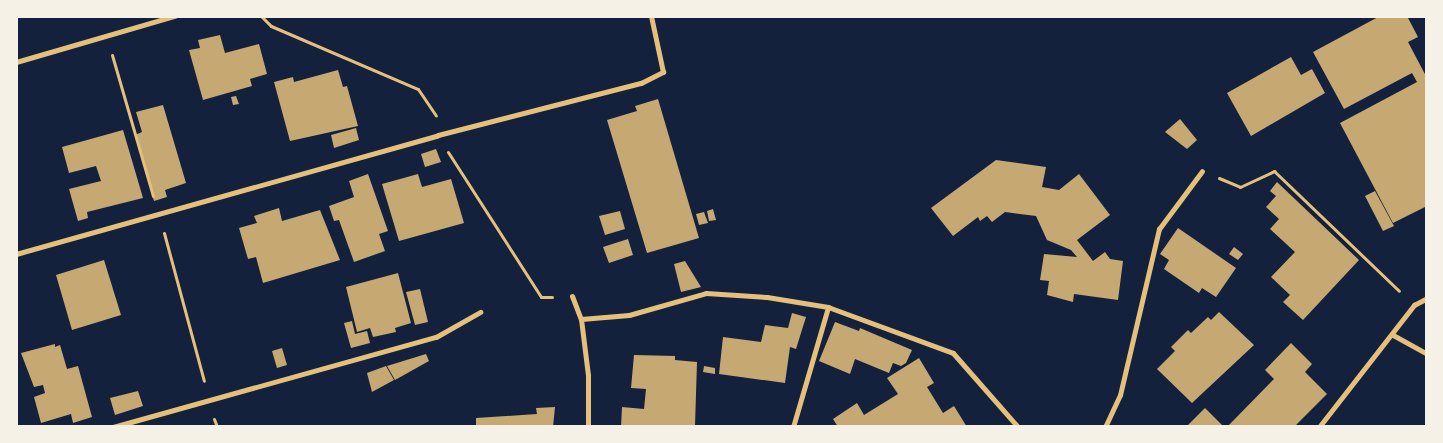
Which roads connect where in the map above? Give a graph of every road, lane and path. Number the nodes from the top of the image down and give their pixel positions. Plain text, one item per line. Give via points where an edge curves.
1 (174, 16) edge
2 (651, 16) edge
3 (16, 62) edge
4 (1202, 170) joint
5 (16, 254) edge
6 (572, 296) dead end
7 (1427, 298) edge
8 (1414, 305) junction
9 (828, 307) junction
10 (480, 312) dead end
11 (581, 319) junction
12 (1393, 335) junction
13 (1427, 354) edge
14 (113, 427) edge
15 (588, 427) edge
16 (793, 427) edge
17 (1018, 427) edge
18 (1105, 427) edge
19 (1319, 427) edge

1 - 3 street
2 - 5 street via 663,72 641,83 428,138
4 - 8 path via 1240,186 1274,171
4 - 18 street via 1159,229 1120,395
6 - 11 street
7 - 8 street
8 - 12 street
9 - 11 street via 766,297 706,293 629,315
9 - 16 street
9 - 17 street via 953,353
10 - 14 street via 436,337
11 - 15 street via 588,376
12 - 13 street
12 - 19 street

